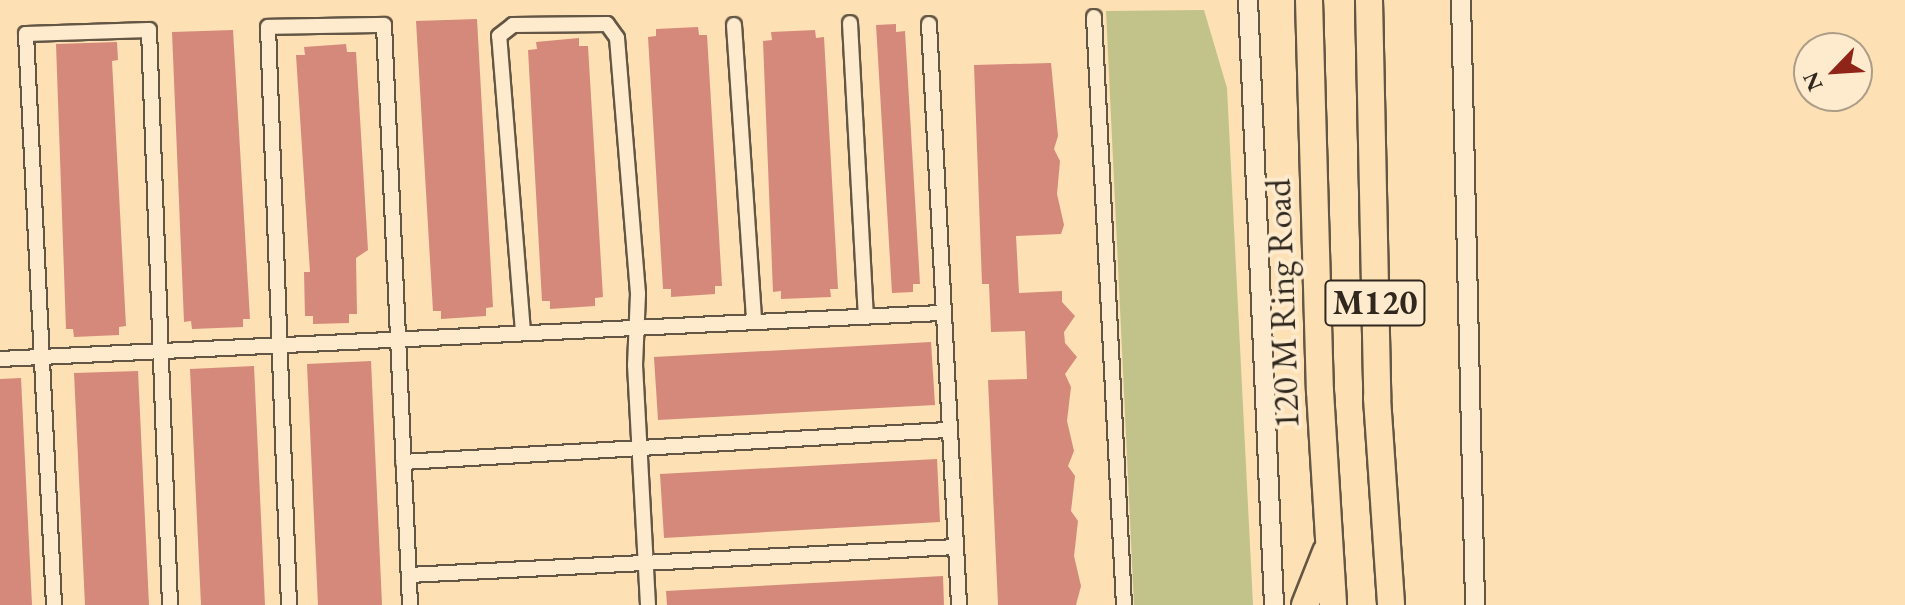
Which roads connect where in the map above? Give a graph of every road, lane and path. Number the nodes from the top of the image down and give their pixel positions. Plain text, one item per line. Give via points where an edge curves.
1 (1248, 0) edge
2 (1309, 0) edge
3 (1371, 0) edge
4 (1461, 0) edge
5 (1094, 17) dead end
6 (850, 23) dead end
7 (929, 24) dead end
8 (734, 25) dead end
9 (940, 313) junction
10 (866, 315) junction
11 (754, 321) junction
12 (637, 326) junction
13 (523, 332) junction
14 (398, 340) junction
15 (279, 346) junction
16 (161, 351) junction
17 (44, 357) junction
18 (0, 359) edge
19 (947, 430) junction
20 (640, 448) junction
21 (403, 462) junction
22 (1329, 545) junction
23 (956, 547) junction
24 (646, 562) junction
25 (409, 575) junction
26 (54, 605) edge
27 (170, 605) edge
28 (289, 605) edge
29 (410, 605) edge
30 (648, 605) edge
31 (959, 605) edge
32 (1124, 605) edge
33 (1274, 605) edge
34 (1305, 605) edge
35 (1333, 605) edge
36 (1391, 605) edge
37 (1475, 605) edge

1 - 33 street
2 - 22 highway, 120 M Ring Road
3 - 36 highway, M120 via 1377,398
4 - 37 street
5 - 32 street
6 - 10 street
7 - 9 street
8 - 11 street
9 - 10 street
9 - 19 street
10 - 11 street
11 - 12 street
12 - 13 street
12 - 13 street via 615,32 601,24 513,25 501,31 499,40
12 - 20 street
13 - 14 street
14 - 15 street
14 - 15 street via 384,25 268,27
14 - 21 street
15 - 16 street
15 - 28 street
16 - 17 street
16 - 17 street via 149,30 26,34
16 - 27 street
17 - 18 street
17 - 26 street
19 - 20 street
19 - 23 street
20 - 21 street
20 - 24 street
21 - 25 street
22 - 34 highway
22 - 35 highway, 120 M Ring Road
23 - 24 street
23 - 31 street
24 - 25 street
24 - 30 street
25 - 29 street

